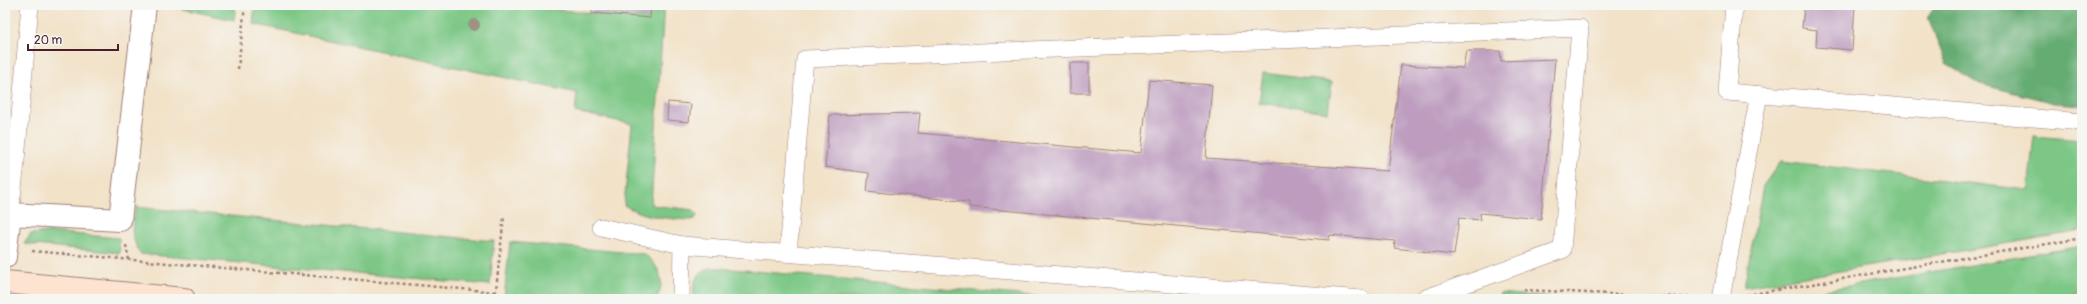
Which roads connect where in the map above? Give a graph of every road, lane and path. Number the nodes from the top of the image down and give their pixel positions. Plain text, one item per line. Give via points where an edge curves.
1 (30, 5) edge
2 (145, 5) edge
3 (246, 5) edge
4 (1734, 5) edge
5 (238, 69) dead end
6 (1759, 94) junction
7 (2082, 122) edge
8 (10, 171) edge
9 (10, 214) junction
10 (504, 216) dead end
11 (602, 227) dead end
12 (2082, 238) edge
13 (682, 245) junction
14 (6, 253) edge
15 (788, 253) junction
16 (5, 282) edge
17 (1520, 290) dead end
18 (496, 292) junction
19 (1744, 295) dead end
20 (184, 299) edge
21 (495, 299) edge
22 (681, 299) edge
23 (1362, 299) edge
24 (1423, 299) edge
25 (1713, 299) edge

1 - 8 lane
2 - 9 street via 120,220
3 - 5 path
4 - 6 lane via 1728,92
6 - 7 lane
6 - 25 lane
8 - 9 lane
9 - 14 street
10 - 18 path
11 - 13 lane
12 - 19 path
13 - 15 lane
13 - 22 lane
14 - 18 path
15 - 23 lane
15 - 24 lane via 804,59 1580,28 1562,250
16 - 20 main road
17 - 25 path
18 - 21 path

